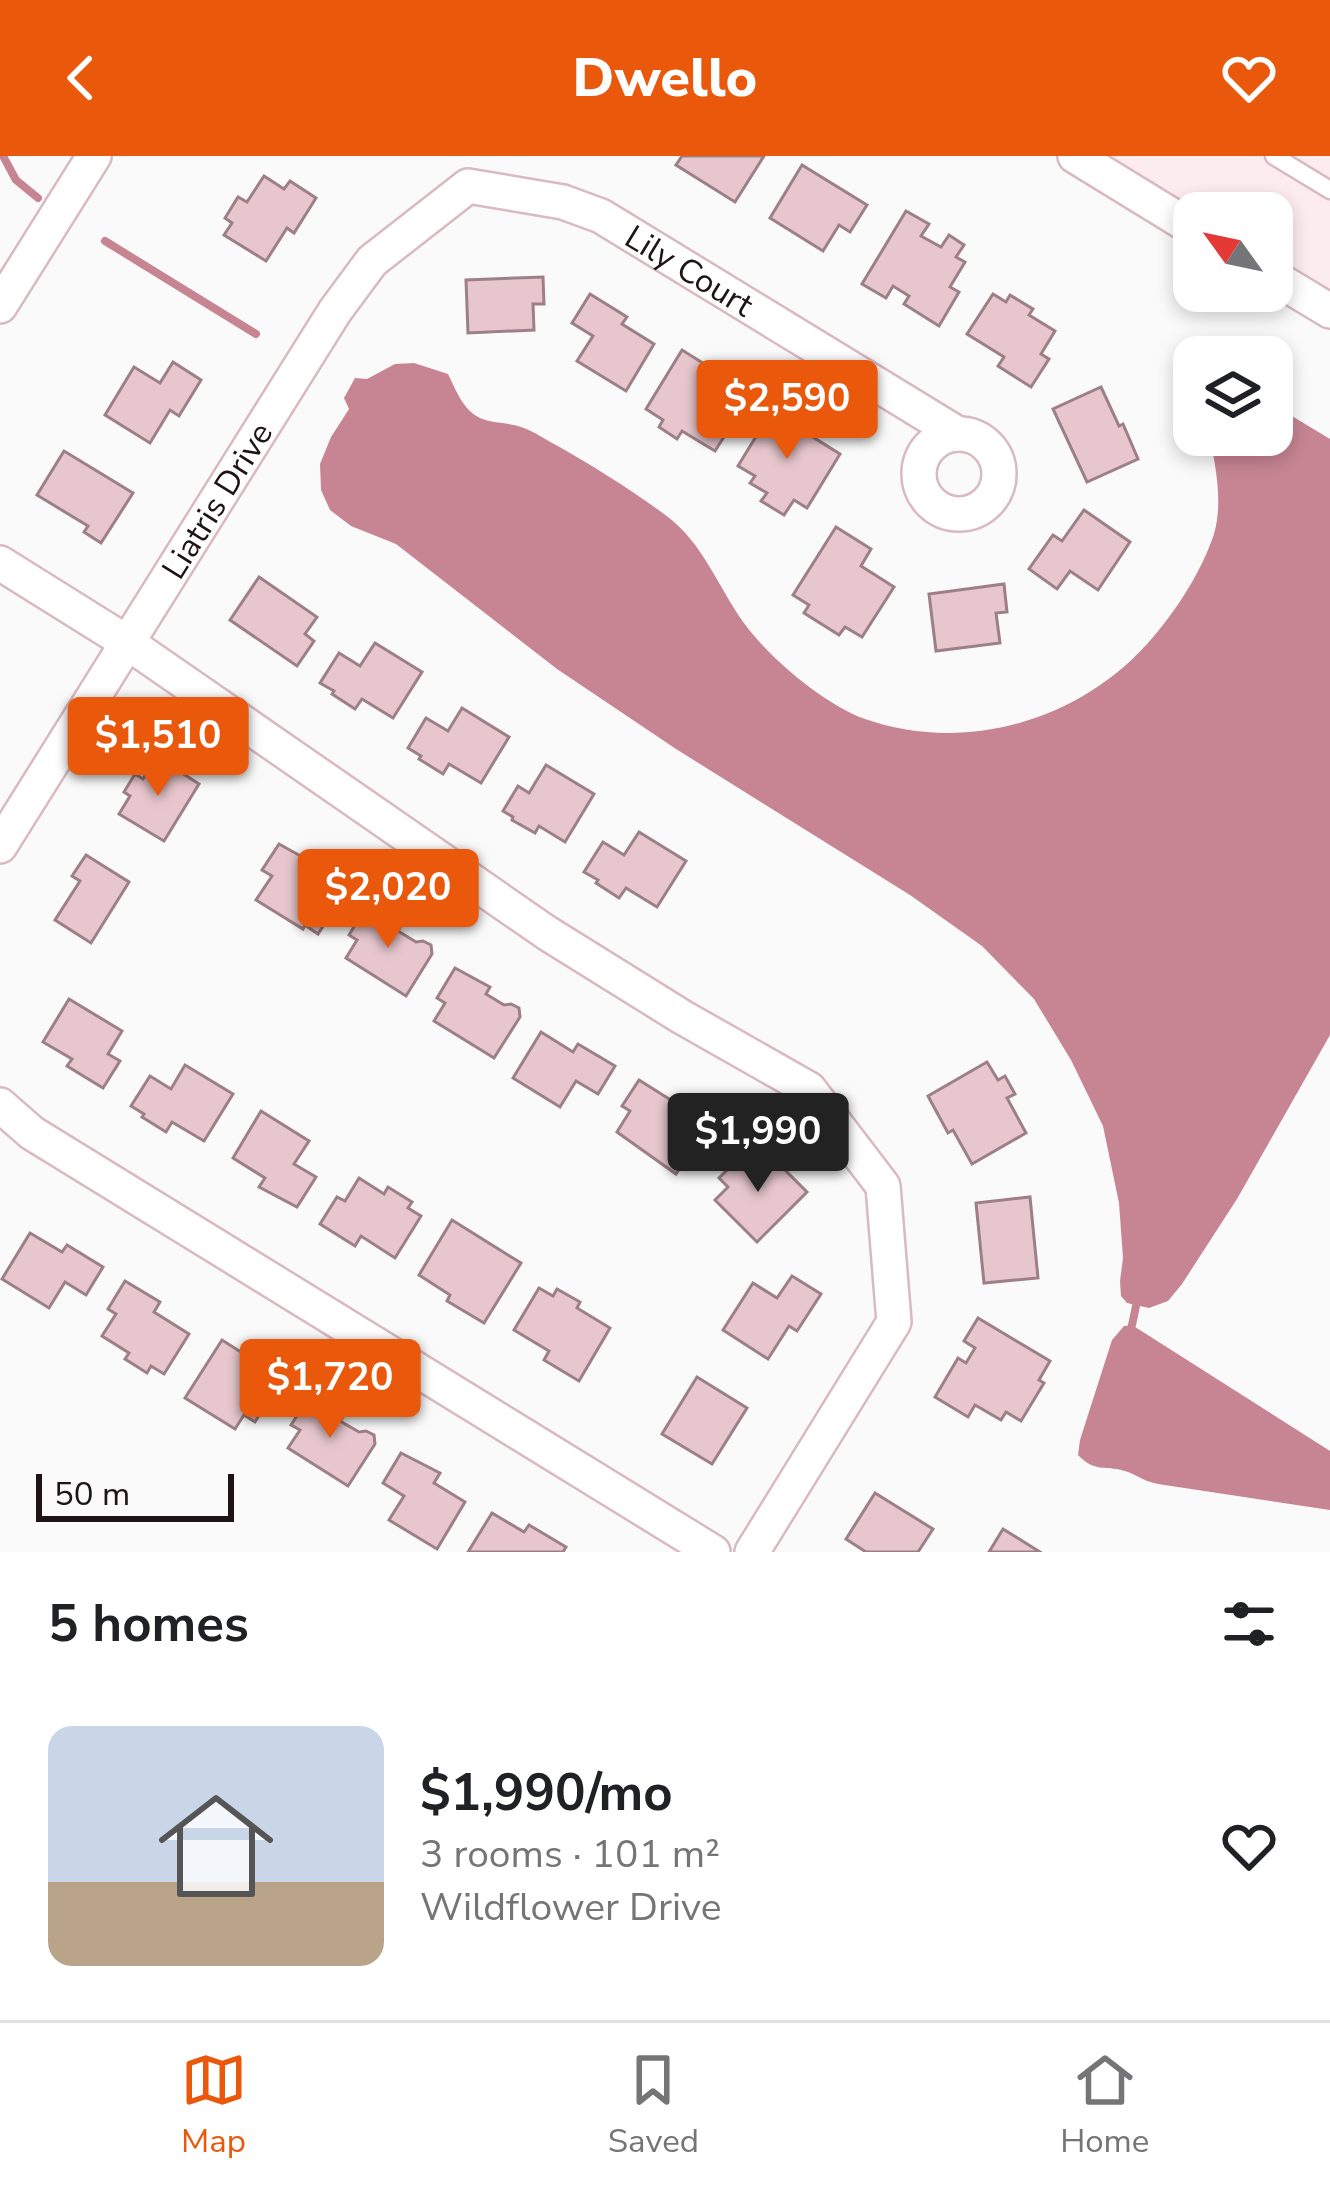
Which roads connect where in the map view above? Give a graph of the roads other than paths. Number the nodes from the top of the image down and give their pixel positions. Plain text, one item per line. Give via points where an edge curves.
1 (94, 156) edge
2 (1075, 156) edge
3 (1274, 156) edge
4 (468, 186) joint
5 (1330, 190) edge
6 (1173, 216) edge
7 (1293, 289) edge
8 (0, 306) edge
9 (1330, 311) edge
10 (958, 434) dead end
11 (0, 563) edge
12 (128, 644) junction
13 (0, 846) edge
14 (0, 1106) edge
15 (713, 1552) edge
16 (752, 1552) edge

1 - 8 street
2 - 6 street
3 - 5 lane
4 - 10 street, Lily Court via 601,216
4 - 12 street, Liatris Drive via 372,262 334,310
7 - 9 street
11 - 12 street
12 - 13 street, Liatris Drive
12 - 16 street via 547,933 809,1089 883,1186 894,1322
14 - 15 street

